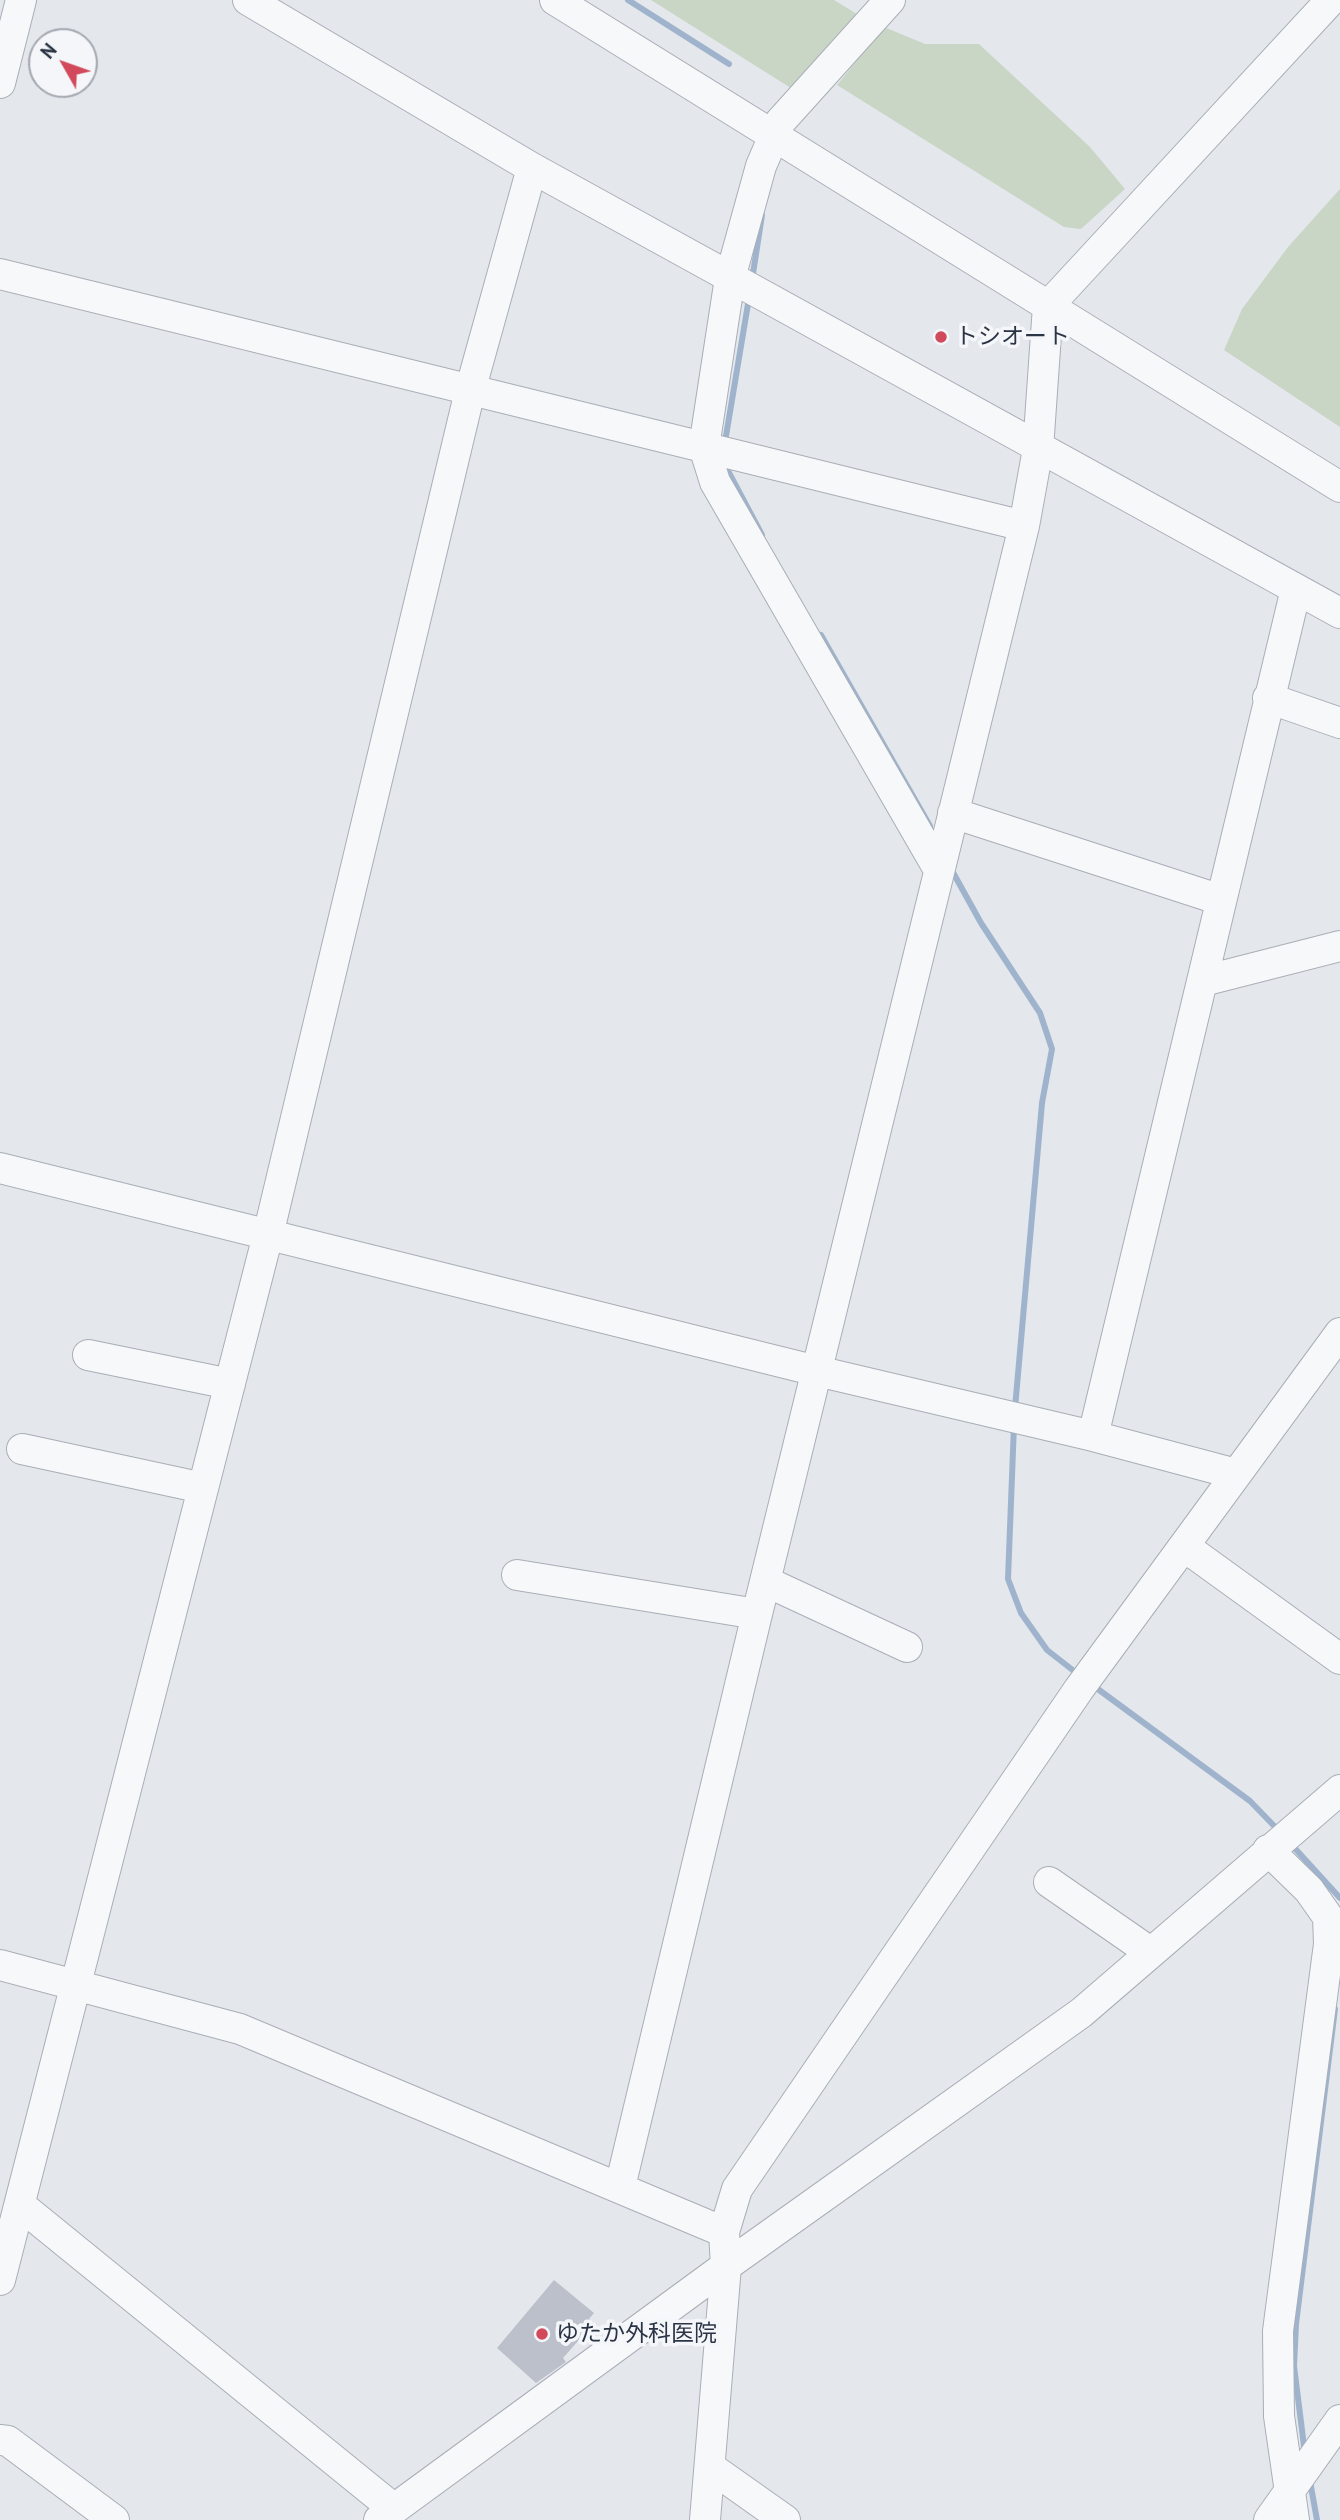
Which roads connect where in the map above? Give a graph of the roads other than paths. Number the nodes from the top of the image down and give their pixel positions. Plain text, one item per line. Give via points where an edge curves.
1 (21, 0) edge
2 (248, 0) edge
3 (555, 0) edge
4 (890, 0) edge
5 (1331, 0) edge
6 (0, 83) edge
7 (775, 138) junction
8 (532, 168) junction
9 (0, 274) edge
10 (734, 280) junction
11 (1048, 306) junction
12 (470, 391) junction
13 (708, 448) junction
14 (1038, 449) junction
15 (1340, 486) edge
16 (1024, 526) junction
17 (1296, 589) junction
18 (1340, 613) edge
19 (1269, 698) junction
20 (1340, 723) edge
21 (951, 823) junction
22 (940, 866) junction
23 (1222, 900) junction
24 (1340, 946) edge
25 (1203, 981) junction
26 (0, 1168) edge
27 (268, 1235) junction
28 (1340, 1333) edge
29 (88, 1355) dead end
30 (817, 1371) junction
31 (230, 1384) junction
32 (1093, 1436) junction
33 (22, 1449) dead end
34 (1236, 1474) junction
35 (203, 1488) junction
36 (1185, 1547) junction
37 (517, 1575) dead end
38 (767, 1582) junction
39 (757, 1614) junction
40 (907, 1647) dead end
41 (1340, 1659) edge
42 (1340, 1790) edge
43 (1278, 1841) junction
44 (1049, 1882) dead end
45 (1150, 1952) junction
46 (0, 1965) edge
47 (75, 1984) junction
48 (620, 2187) junction
49 (20, 2205) junction
50 (724, 2232) junction
51 (726, 2266) junction
52 (0, 2280) edge
53 (1340, 2420) edge
54 (0, 2440) edge
55 (710, 2467) junction
56 (1298, 2488) edge
57 (386, 2514) edge
58 (114, 2520) edge
59 (705, 2520) edge
60 (785, 2520) edge
61 (1269, 2520) edge

1 - 6 street
2 - 8 street
3 - 7 street
4 - 7 street via 780,122
5 - 11 street
7 - 10 street via 761,166
7 - 11 street
8 - 10 street
8 - 12 street
9 - 12 street
10 - 13 street
10 - 14 street
11 - 14 street
11 - 15 street
12 - 13 street
12 - 27 street
13 - 16 street
13 - 22 street via 715,482
14 - 16 street
14 - 17 street
16 - 21 street
17 - 18 street
17 - 19 street
19 - 20 street
19 - 23 street
21 - 22 street
21 - 23 street
22 - 30 street
23 - 25 street
24 - 25 street
25 - 32 street
26 - 27 street
27 - 30 street
27 - 31 street
28 - 34 street
29 - 31 street
30 - 32 street
30 - 38 street
31 - 35 street
32 - 34 street
33 - 35 street
34 - 36 street
35 - 47 street
36 - 41 street
36 - 50 street via 1086,1680 737,2189
37 - 39 street
38 - 39 street
38 - 40 street
39 - 48 street
42 - 43 street
43 - 45 street
43 - 56 street via 1328,1917 1329,1944 1278,2331 1279,2416
44 - 45 street
45 - 51 street via 1081,2013
46 - 47 street
47 - 48 street via 240,2029
47 - 49 street
48 - 50 street
49 - 52 street
49 - 57 street
50 - 51 street
51 - 55 street
51 - 57 street
53 - 56 street
54 - 58 street via 8,2441
55 - 59 street
55 - 60 street
56 - 61 street

